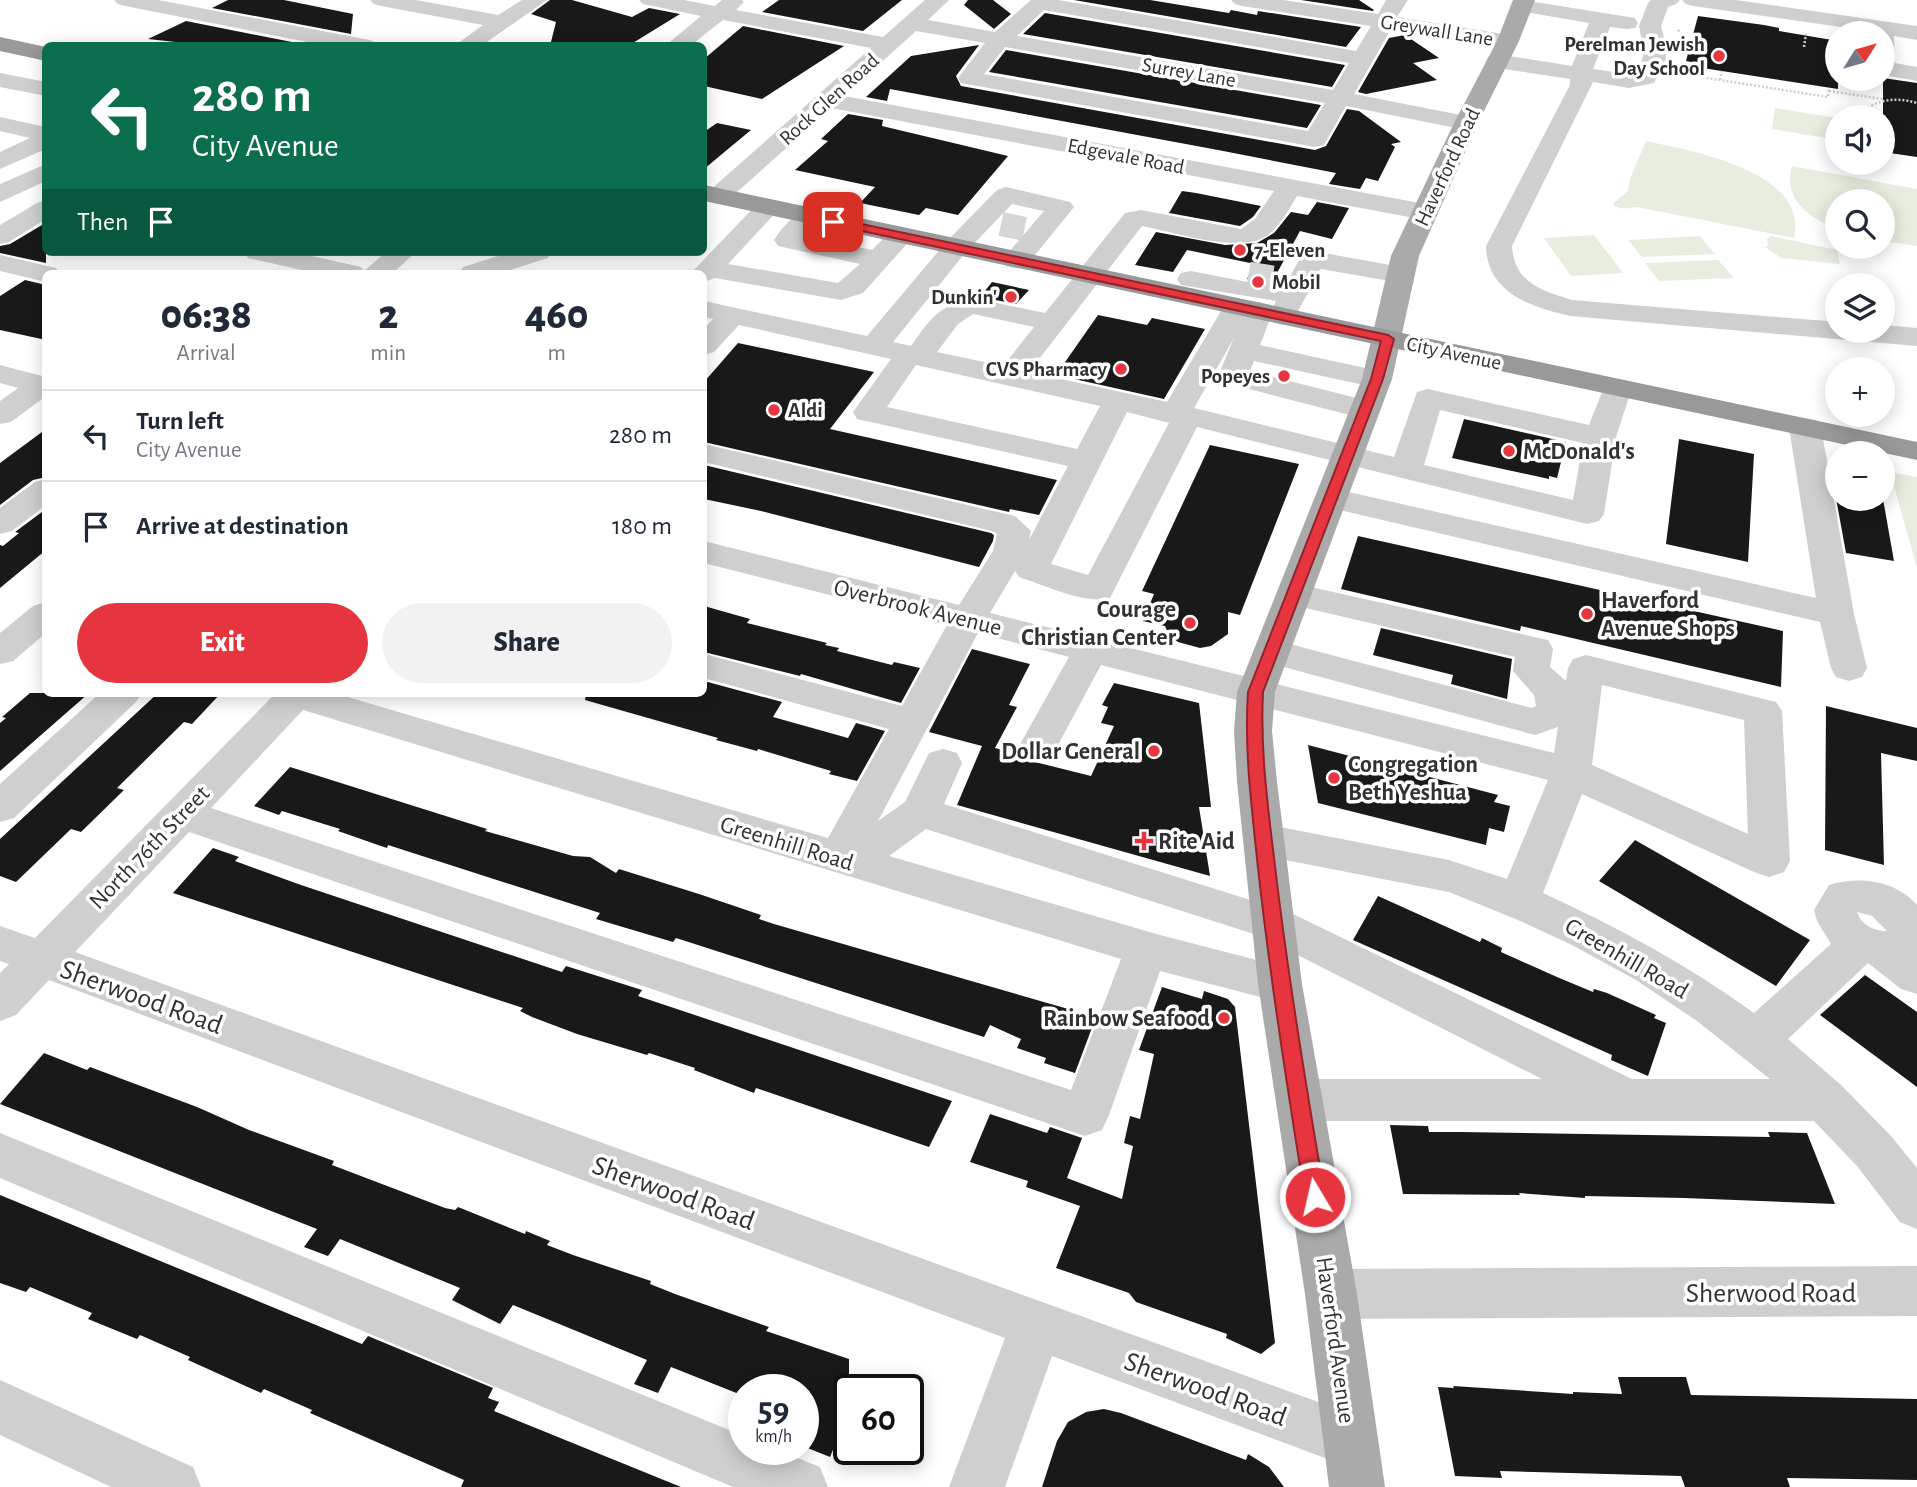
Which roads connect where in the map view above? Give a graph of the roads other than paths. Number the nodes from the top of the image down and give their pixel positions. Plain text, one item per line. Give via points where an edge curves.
1 (125, 0) edge
2 (381, 0) edge
3 (536, 0) edge
4 (650, 0) edge
5 (938, 0) edge
6 (1242, 0) edge
7 (1398, 0) edge
8 (1669, 0) edge
9 (1693, 0) edge
10 (1041, 2) edge
11 (1523, 3) edge
12 (728, 6) edge
13 (1602, 19) junction
14 (1836, 21) edge
15 (501, 22) junction
16 (1384, 22) junction
17 (912, 24) junction
18 (190, 26) dead end
19 (1661, 26) junction
20 (1895, 30) edge
21 (1917, 33) edge
22 (1000, 40) junction
23 (264, 42) edge
24 (344, 42) edge
25 (471, 42) edge
26 (681, 42) edge
27 (0, 44) edge
28 (888, 45) junction
29 (1503, 51) junction
30 (42, 53) edge
31 (1363, 59) junction
32 (1895, 70) edge
33 (1580, 74) junction
34 (1917, 74) edge
35 (0, 80) edge
36 (42, 88) edge
37 (1339, 98) junction
38 (827, 100) junction
39 (42, 110) edge
40 (1466, 123) junction
41 (5, 125) edge
42 (42, 135) edge
43 (42, 138) edge
44 (0, 162) edge
45 (39, 179) edge
46 (1290, 187) junction
47 (0, 194) edge
48 (711, 195) edge
49 (768, 207) junction
50 (42, 210) edge
51 (1425, 212) junction
52 (810, 217) junction
53 (1010, 228) junction
54 (0, 236) edge
55 (767, 237) junction
56 (900, 237) junction
57 (275, 256) edge
58 (398, 256) edge
59 (465, 256) edge
60 (526, 256) edge
61 (879, 260) junction
62 (0, 263) edge
63 (336, 270) edge
64 (380, 270) edge
65 (448, 270) edge
66 (482, 270) edge
67 (42, 273) edge
68 (715, 273) edge
69 (1090, 276) junction
70 (1187, 287) junction
71 (0, 288) edge
72 (1398, 288) junction
73 (1267, 292) junction
74 (42, 298) edge
75 (707, 310) edge
76 (733, 315) junction
77 (992, 320) dead end
78 (1053, 323) junction
79 (1917, 337) edge
80 (1388, 339) junction
81 (707, 343) edge
82 (874, 347) junction
83 (1243, 350) junction
84 (906, 363) junction
85 (957, 365) junction
86 (0, 374) edge
87 (1009, 377) junction
88 (1377, 379) junction
89 (42, 386) edge
90 (42, 387) edge
91 (1618, 388) junction
92 (1111, 413) junction
93 (0, 415) edge
94 (1181, 416) junction
95 (1804, 428) junction
96 (1356, 432) junction
97 (1600, 437) junction
98 (1917, 452) edge
99 (707, 454) edge
100 (1087, 460) junction
101 (1406, 470) junction
102 (42, 492) edge
103 (1331, 498) junction
104 (0, 524) edge
105 (707, 553) edge
106 (1293, 594) junction
107 (1836, 614) junction
108 (42, 617) edge
109 (968, 620) junction
110 (1091, 650) junction
111 (1271, 651) junction
112 (0, 652) edge
113 (707, 667) edge
114 (1849, 668) dead end
115 (1255, 692) junction
116 (119, 697) edge
117 (294, 697) edge
118 (307, 697) edge
119 (911, 722) junction
120 (1038, 746) dead end
121 (943, 763) dead end
122 (1572, 772) junction
123 (0, 807) edge
124 (920, 812) junction
125 (181, 814) junction
126 (1265, 840) junction
127 (845, 860) junction
128 (1518, 902) junction
129 (1274, 924) junction
130 (1146, 949) junction
131 (21, 951) edge
132 (1888, 956) edge
133 (1279, 984) junction
134 (0, 1002) edge
135 (1756, 1040) junction
136 (1299, 1100) junction
137 (1628, 1100) junction
138 (1824, 1100) junction
139 (0, 1156) edge
140 (1917, 1206) edge
141 (1917, 1291) edge
142 (1331, 1294) junction
143 (1036, 1326) junction
144 (0, 1407) edge
145 (1353, 1464) edge
146 (173, 1487) edge
147 (800, 1487) edge
148 (977, 1487) edge

1 - 24 street
2 - 15 street
3 - 15 street
4 - 12 street
5 - 17 street, Rock Glen Road
6 - 16 street, Greywall Lane
7 - 16 street
8 - 19 street via 1659,3
9 - 14 street
10 - 22 street
10 - 31 street
11 - 13 street
11 - 29 main road, Haverford Road
12 - 26 street
12 - 28 street
13 - 19 street
13 - 33 street
15 - 25 street
16 - 29 street, Greywall Lane
16 - 31 street
17 - 22 street, Surrey Lane
17 - 28 street, Rock Glen Road
18 - 23 street
19 - 33 street, Greywall Lane via 1652,71 1646,78 1629,81
20 - 21 street
22 - 37 street, Surrey Lane
22 - 37 street via 969,78 1315,140
27 - 30 highway
28 - 38 street, Rock Glen Road
29 - 33 street, Greywall Lane
29 - 40 main road, Haverford Road
31 - 37 street
32 - 34 street
33 - 79 street via 1582,85 1499,246 1505,275 1521,290 1570,308
35 - 36 street
37 - 40 street, Surrey Lane
38 - 46 street, Edgevale Road
38 - 48 street, Rock Glen Road
39 - 41 street
40 - 51 main road, Haverford Road
41 - 42 street
43 - 44 street
45 - 47 street
46 - 51 street, Edgevale Road
46 - 69 street via 1268,220 1250,236 1134,219
48 - 49 highway, City Avenue
49 - 52 highway, City Avenue
49 - 55 street
50 - 54 street
51 - 72 main road, Haverford Road via 1405,256
52 - 55 street
52 - 56 highway, City Avenue
53 - 56 highway, City Avenue
53 - 69 highway, City Avenue
53 - 82 street
55 - 61 street
55 - 68 street
56 - 61 street
57 - 63 street
58 - 64 street
59 - 65 street
60 - 66 street
61 - 68 street via 853,287 841,292
62 - 67 street
69 - 70 highway, City Avenue
69 - 78 street
70 - 73 highway, City Avenue
70 - 73 street
71 - 74 street
72 - 73 street
72 - 80 main road, Haverford Road
73 - 80 highway, City Avenue
73 - 83 street
73 - 94 street
75 - 76 street
76 - 81 street
76 - 82 street
77 - 85 street
78 - 84 street via 964,307 949,315
78 - 87 street
80 - 88 main road, Haverford Avenue
80 - 91 highway, City Avenue
82 - 84 street
83 - 88 street
83 - 96 street via 1233,376
84 - 85 street
84 - 92 street
84 - 100 street via 868,412
85 - 87 street
86 - 89 street
87 - 92 street
88 - 96 main road, Haverford Avenue
90 - 93 street
91 - 95 highway, City Avenue
91 - 97 street
92 - 94 street
92 - 100 street
94 - 96 street via 1238,427
94 - 100 street via 1098,590 1031,569
95 - 98 highway, City Avenue
95 - 107 street
96 - 101 street
96 - 103 main road, Haverford Avenue
97 - 101 street via 1428,398
97 - 101 street via 1587,514
99 - 109 street via 1003,523 1014,531 1010,551
102 - 104 street
103 - 106 main road, Haverford Avenue
103 - 107 street
105 - 109 street, Overbrook Avenue
106 - 111 main road, Haverford Avenue
106 - 111 street via 1535,649 1531,671 1552,691 1556,712 1535,722
107 - 114 street
108 - 112 street
109 - 110 street, Overbrook Avenue
109 - 119 street
110 - 115 street, Overbrook Avenue
110 - 120 street
111 - 115 main road, Haverford Avenue
113 - 119 street
115 - 122 street, Overbrook Avenue
115 - 126 main road, Haverford Avenue via 1253,731
116 - 123 street
117 - 125 street, North 76th Street
118 - 127 street, Greenhill Road
119 - 127 street
121 - 124 street
122 - 122 street, Overbrook Avenue via 1586,668 1763,710 1769,860
122 - 128 street
124 - 127 street
124 - 129 street
125 - 130 street via 1085,1115
125 - 131 street, North 76th Street
126 - 128 street, Greenhill Road via 1455,878
126 - 129 main road, Haverford Avenue
127 - 130 street, Greenhill Road
128 - 135 street, Greenhill Road via 1569,923 1672,981
129 - 133 main road, Haverford Avenue
129 - 137 street
130 - 133 street, Greenhill Road
131 - 134 street, North 76th Street
131 - 143 street, Sherwood Road
132 - 135 street
133 - 136 main road, Haverford Avenue
135 - 138 street, Greenhill Road
136 - 137 street
136 - 142 main road, Haverford Avenue
137 - 138 street
138 - 140 street, Greenhill Road
139 - 147 street
141 - 142 street, Sherwood Road
142 - 145 main road, Haverford Avenue
143 - 145 street, Sherwood Road
143 - 148 street
144 - 146 street

